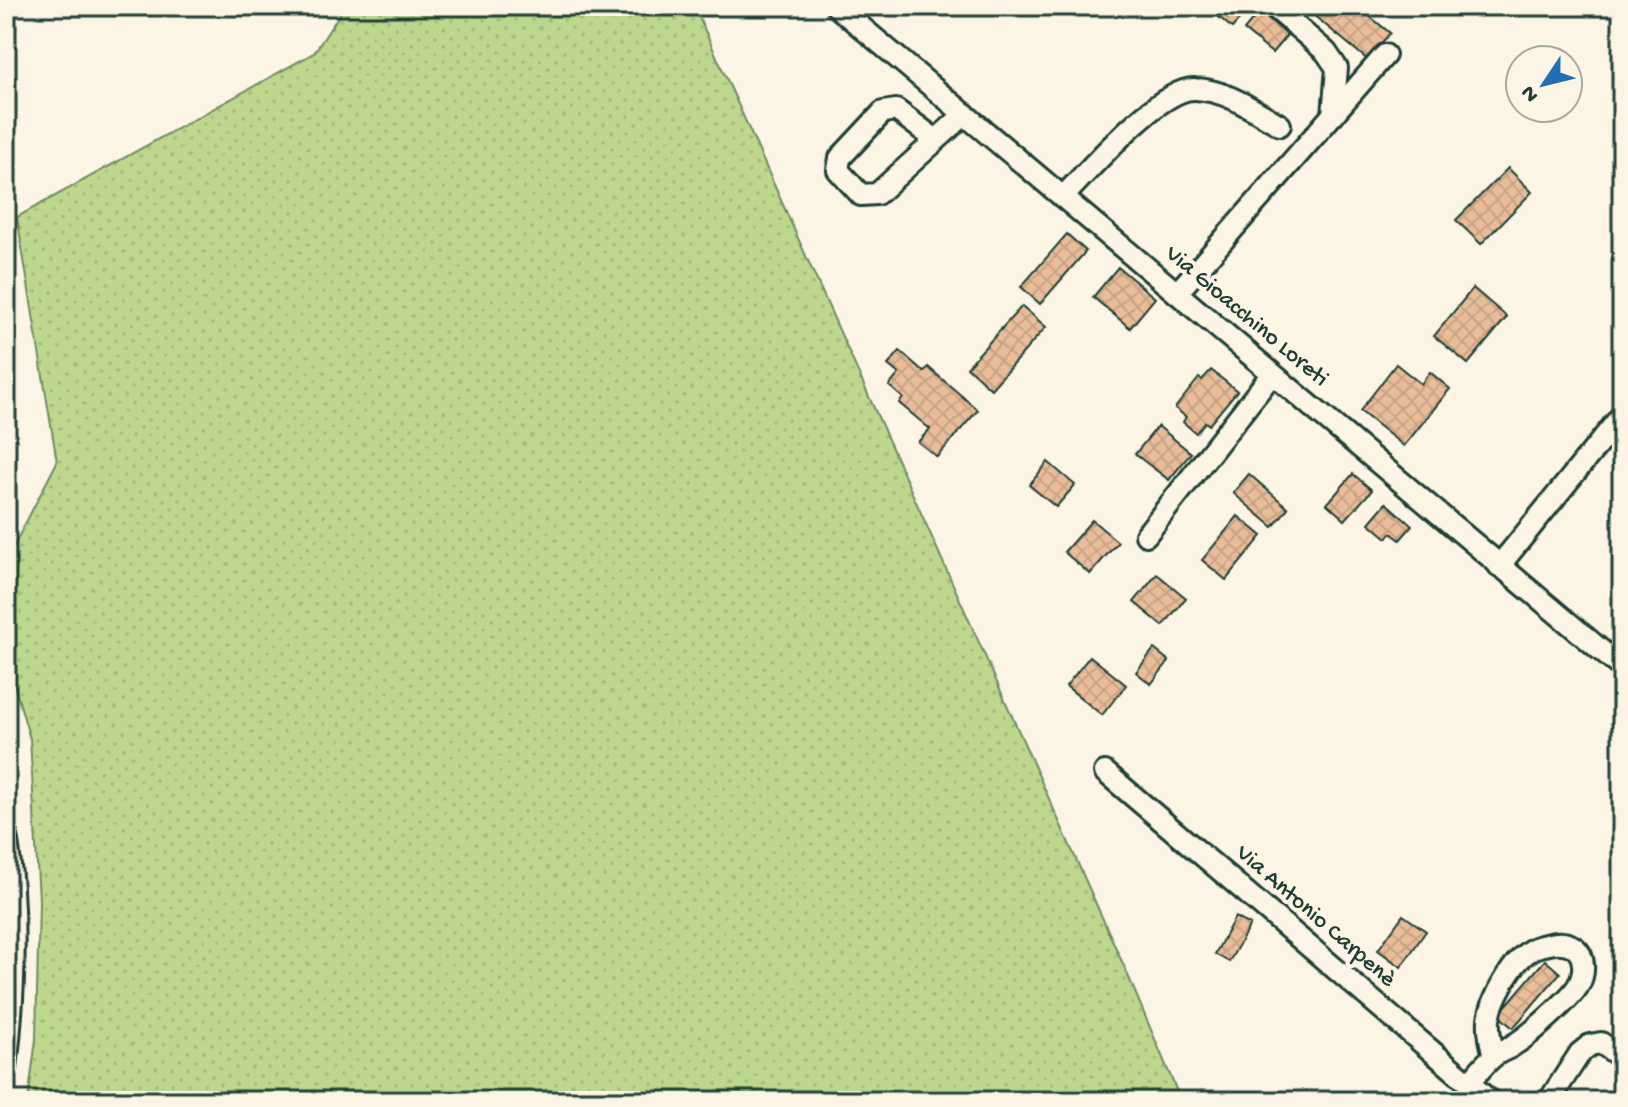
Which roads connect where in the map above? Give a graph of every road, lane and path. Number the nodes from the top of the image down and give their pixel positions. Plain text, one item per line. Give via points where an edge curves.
1 (836, 6) edge
2 (1273, 6) edge
3 (1385, 55) dead end
4 (965, 114) junction
5 (1333, 115) junction
6 (1280, 125) dead end
7 (936, 140) junction
8 (1063, 197) junction
9 (1177, 293) junction
10 (1272, 374) junction
11 (1622, 415) edge
12 (1146, 535) dead end
13 (1499, 566) junction
14 (1622, 668) edge
15 (1105, 772) dead end
16 (6, 833) edge
17 (1494, 1056) junction
18 (1622, 1058) edge
19 (6, 1068) edge
20 (1469, 1083) junction
21 (1490, 1101) edge
22 (1549, 1101) edge

1 - 4 street, Via Gioacchino Loreti
2 - 5 street via 1337,68
3 - 5 street
4 - 7 street
4 - 8 street, Via Gioacchino Loreti
5 - 9 street
6 - 8 street via 1230,96 1193,88 1162,101 1133,125
7 - 7 street via 877,194 861,195 838,170 840,158 883,112 896,110
8 - 9 street, Via Gioacchino Loreti
9 - 10 street, Via Gioacchino Loreti
10 - 12 street
10 - 13 street, Via Gioacchino Loreti
11 - 13 street
13 - 14 street, Via Gioacchino Loreti
15 - 20 street, Via Antonio Carpenè
16 - 19 street via 15,930
17 - 17 street via 1531,1033 1578,986 1583,960 1571,945 1535,947 1515,966 1489,1018
17 - 20 street
18 - 22 street via 1601,1043 1590,1045
20 - 21 street, Via Antonio Carpenè

